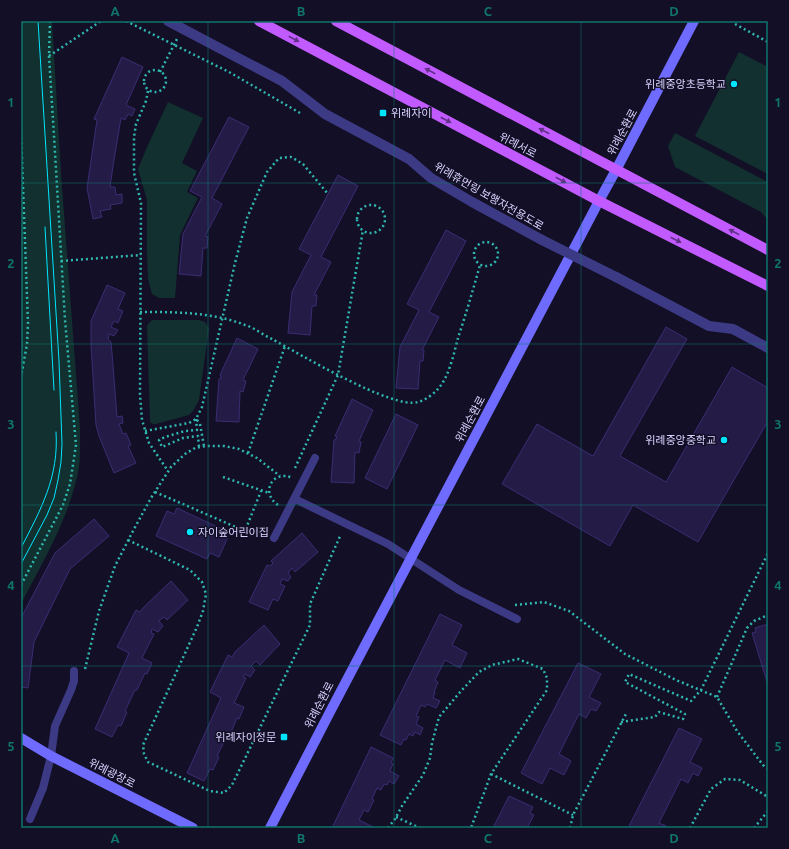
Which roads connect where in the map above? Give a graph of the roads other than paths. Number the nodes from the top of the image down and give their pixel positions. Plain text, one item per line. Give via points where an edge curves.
1 (168, 21) edge
2 (259, 21) edge
3 (336, 21) edge
4 (694, 21) edge
5 (616, 170) junction
6 (599, 201) junction
7 (768, 250) edge
8 (768, 286) edge
9 (768, 348) edge
10 (315, 458) dead end
11 (295, 499) junction
12 (274, 538) dead end
13 (410, 558) junction
14 (517, 619) dead end
15 (74, 671) dead end
16 (21, 738) edge
17 (51, 756) junction
18 (30, 819) dead end
19 (193, 828) edge
20 (270, 828) edge

1 - 9 street, 위례휴먼링 보행자전용도로, bridge via 282,82 324,114 409,159 431,178 478,206 709,326 733,329
2 -> 6 main road, 위례서로
5 -> 3 main road
4 - 5 street, 위례순환로
5 - 6 street, 위례순환로
7 -> 5 main road
6 -> 8 main road, 위례서로
6 - 13 street, 위례순환로
10 - 11 lane
11 - 12 lane
11 - 13 lane via 388,544
13 - 14 lane via 460,590
13 - 20 street, 위례순환로
15 - 17 lane via 71,690 55,726
16 - 17 street, 위례광장로
17 - 18 lane via 43,788
17 - 19 street, 위례광장로

